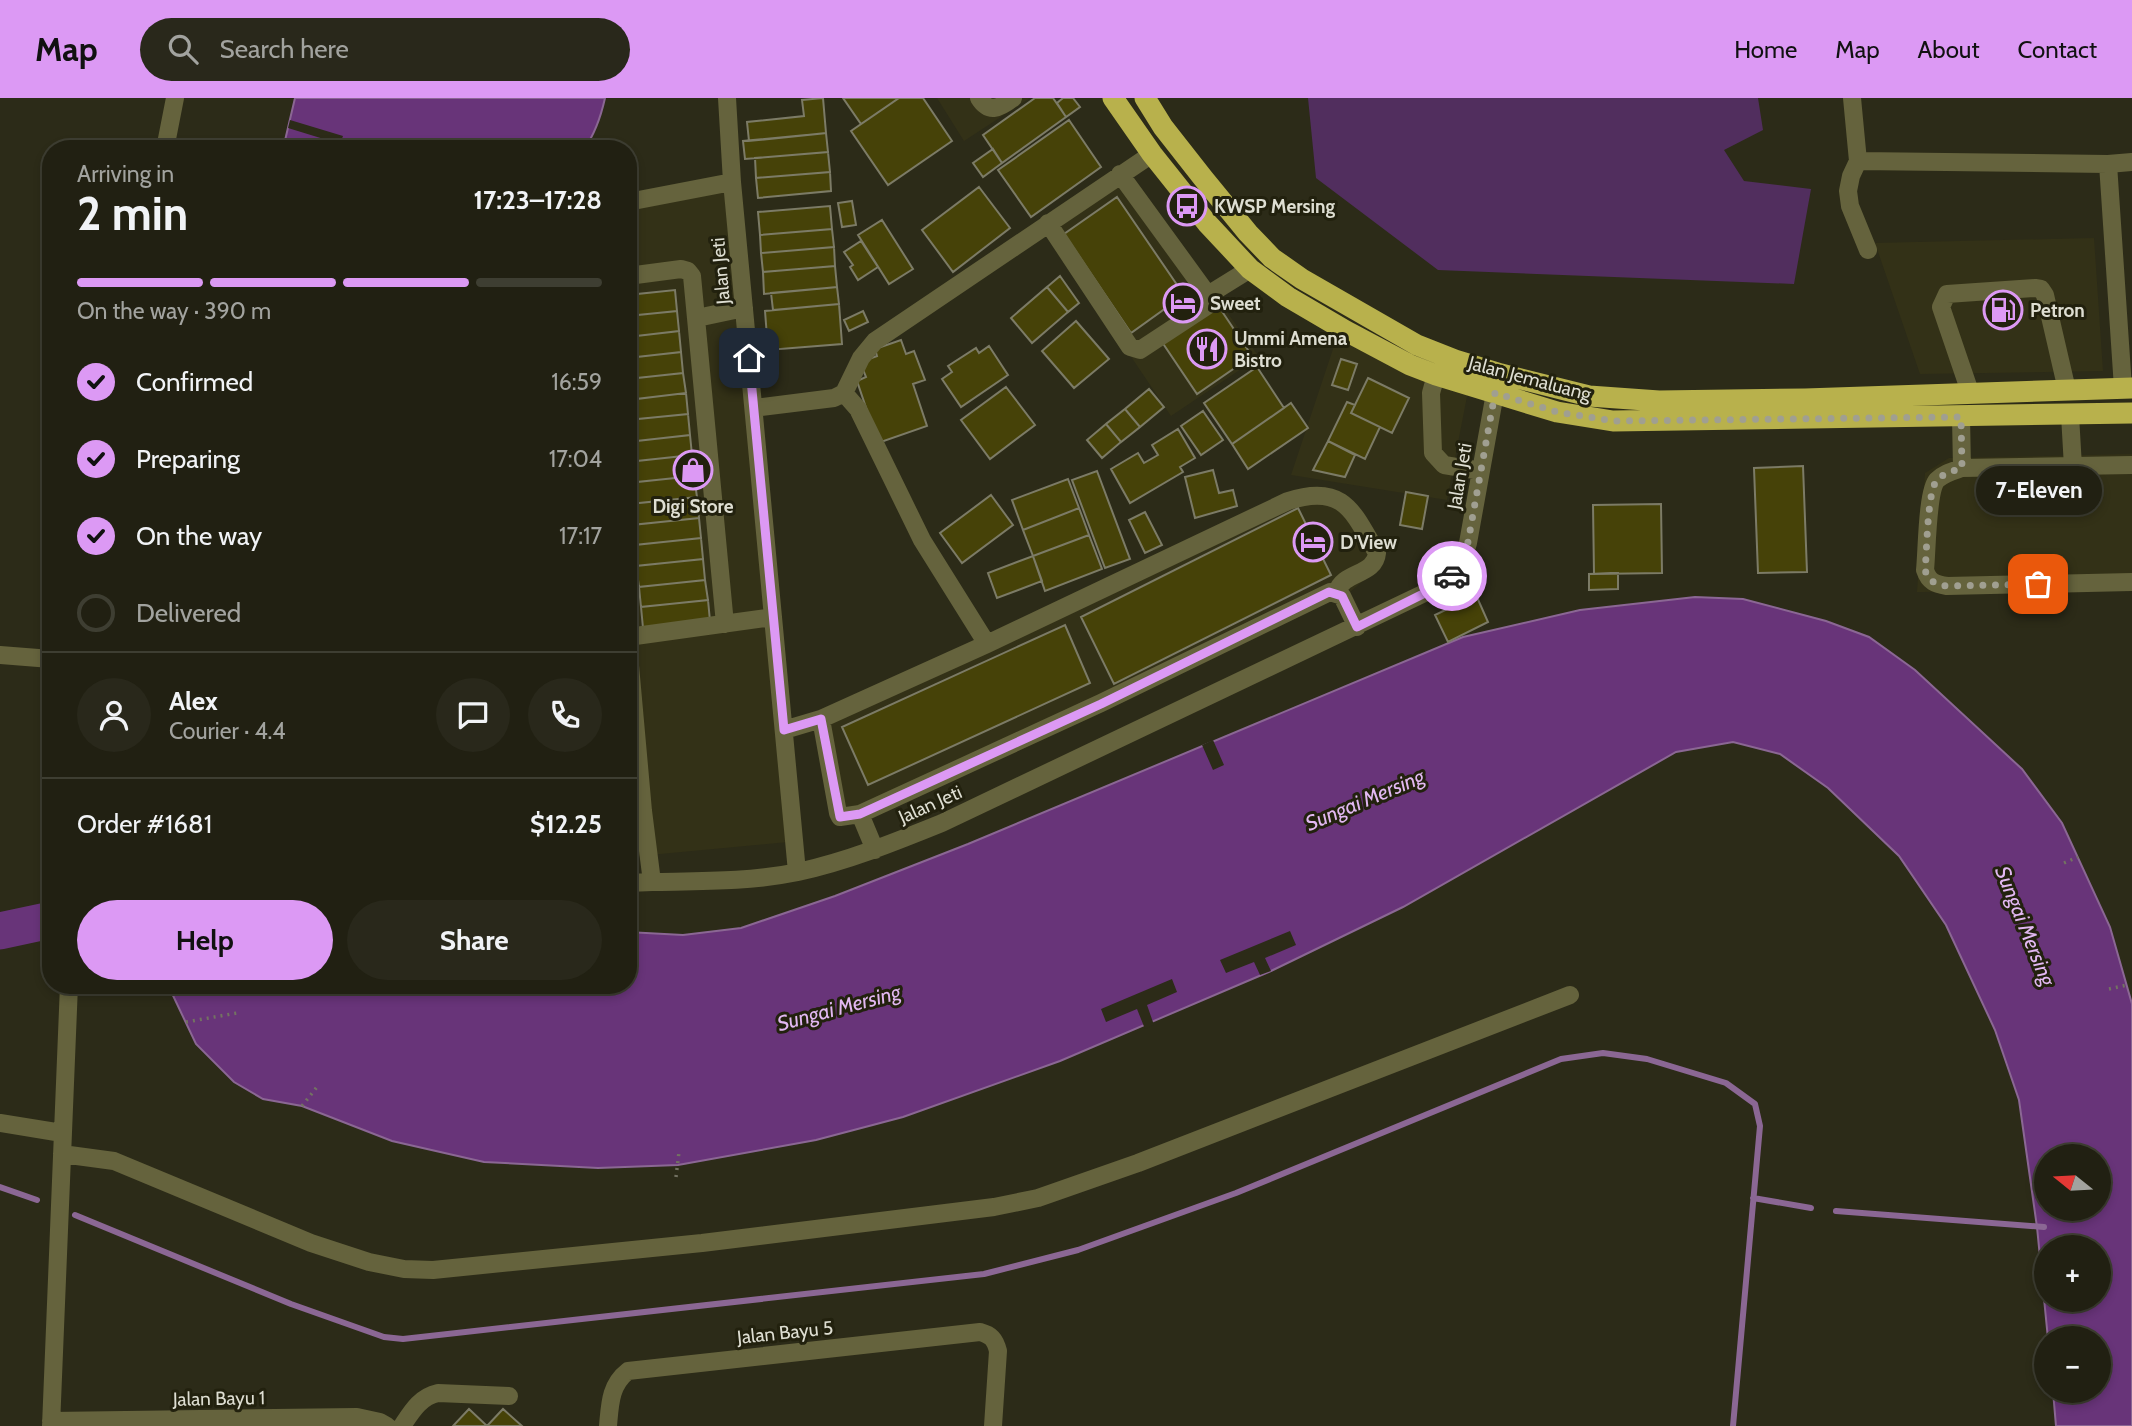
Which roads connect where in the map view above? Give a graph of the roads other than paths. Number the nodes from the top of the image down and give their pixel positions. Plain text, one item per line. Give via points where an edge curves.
1 (175, 98) edge
2 (727, 98) edge
3 (979, 98) edge
4 (1013, 98) edge
5 (1113, 98) edge
6 (1145, 98) edge
7 (1852, 98) edge
8 (167, 140) edge
9 (1152, 154) junction
10 (1858, 161) junction
11 (2132, 162) edge
12 (2108, 164) junction
13 (1120, 174) junction
14 (732, 182) junction
15 (637, 200) edge
16 (1048, 223) junction
17 (1868, 250) dead end
18 (1250, 269) junction
19 (637, 275) edge
20 (1208, 295) junction
21 (744, 308) junction
22 (697, 318) junction
23 (1436, 375) junction
24 (2127, 388) edge
25 (2067, 390) junction
26 (1970, 392) junction
27 (844, 393) junction
28 (1495, 393) junction
29 (754, 408) junction
30 (2132, 413) edge
31 (2070, 415) junction
32 (1961, 417) junction
33 (2132, 465) edge
34 (2073, 467) junction
35 (1962, 468) junction
36 (1481, 471) junction
37 (2132, 582) edge
38 (1336, 592) junction
39 (773, 617) junction
40 (724, 624) junction
41 (1357, 627) junction
42 (637, 636) edge
43 (987, 644) junction
44 (0, 655) edge
45 (42, 658) edge
46 (821, 719) junction
47 (784, 730) junction
48 (637, 744) edge
49 (860, 814) junction
50 (874, 850) junction
51 (797, 872) junction
52 (652, 882) junction
53 (637, 883) edge
54 (69, 994) edge
55 (1570, 995) dead end
56 (0, 1124) edge
57 (62, 1133) junction
58 (62, 1154) junction
59 (509, 1396) dead end
60 (51, 1424) edge
61 (387, 1426) edge
62 (401, 1426) edge
63 (608, 1426) edge
64 (993, 1426) edge

1 - 8 street
2 - 14 street, Jalan Jeti
3 - 4 street via 991,109
5 - 9 highway, Jalan Jemaluang
6 - 26 highway, Jalan Jemaluang via 1203,178 1272,258 1358,313 1455,360 1562,391 1616,400
7 - 10 street
9 - 13 street
9 - 18 highway, Jalan Jemaluang
10 - 12 street
10 - 17 street via 1848,191
11 - 12 street
12 - 24 street
13 - 16 street
13 - 20 street
14 - 15 street
14 - 21 street, Jalan Jeti
16 - 20 street via 1134,349 1140,350 1207,306
16 - 27 street via 875,341
18 - 20 street
18 - 23 highway, Jalan Jemaluang via 1346,331
19 - 22 street via 688,271
21 - 22 street
21 - 29 street, Jalan Jeti
22 - 40 street
23 - 28 highway, Jalan Jemaluang
23 - 36 street via 1431,393 1433,453 1444,465
24 - 25 highway, Jalan Jemaluang
25 - 26 highway, Jalan Jemaluang
25 - 26 street via 2045,295 2035,288 1947,294 1942,300
27 - 29 street
27 - 43 street via 858,409 922,540
28 - 32 highway, Jalan Jemaluang via 1557,412 1613,421
28 - 36 street, Jalan Jeti
29 - 39 street, Jalan Jeti
30 - 31 highway, Jalan Jemaluang
31 - 32 highway, Jalan Jemaluang
31 - 34 street
32 - 35 street
33 - 34 street
34 - 35 street
35 - 37 street via 1934,483 1925,570 1928,579 1947,586
36 - 41 street, Jalan Jeti via 1468,542 1454,574
38 - 41 street
38 - 43 street via 1344,580 1371,567 1377,553 1347,505 1337,499 1305,495
38 - 49 street
39 - 40 street
39 - 47 street, Jalan Jeti
40 - 42 street
41 - 50 street, Jalan Jeti via 954,817
43 - 46 street
44 - 45 street
46 - 47 street
46 - 49 street via 838,813 845,818
47 - 51 street, Jalan Jeti
48 - 52 street
49 - 50 street
50 - 51 street, Jalan Jeti
51 - 52 street via 726,881
52 - 53 street
54 - 57 street
55 - 58 street via 1038,1198 702,1243 433,1270 404,1269 311,1243 114,1161
56 - 57 street
57 - 58 street
58 - 60 street
59 - 62 street via 427,1396
60 - 61 street, Jalan Bayu 1 via 357,1417
63 - 64 street, Jalan Bayu 5 via 617,1380 628,1371 980,1332 995,1341 998,1351

